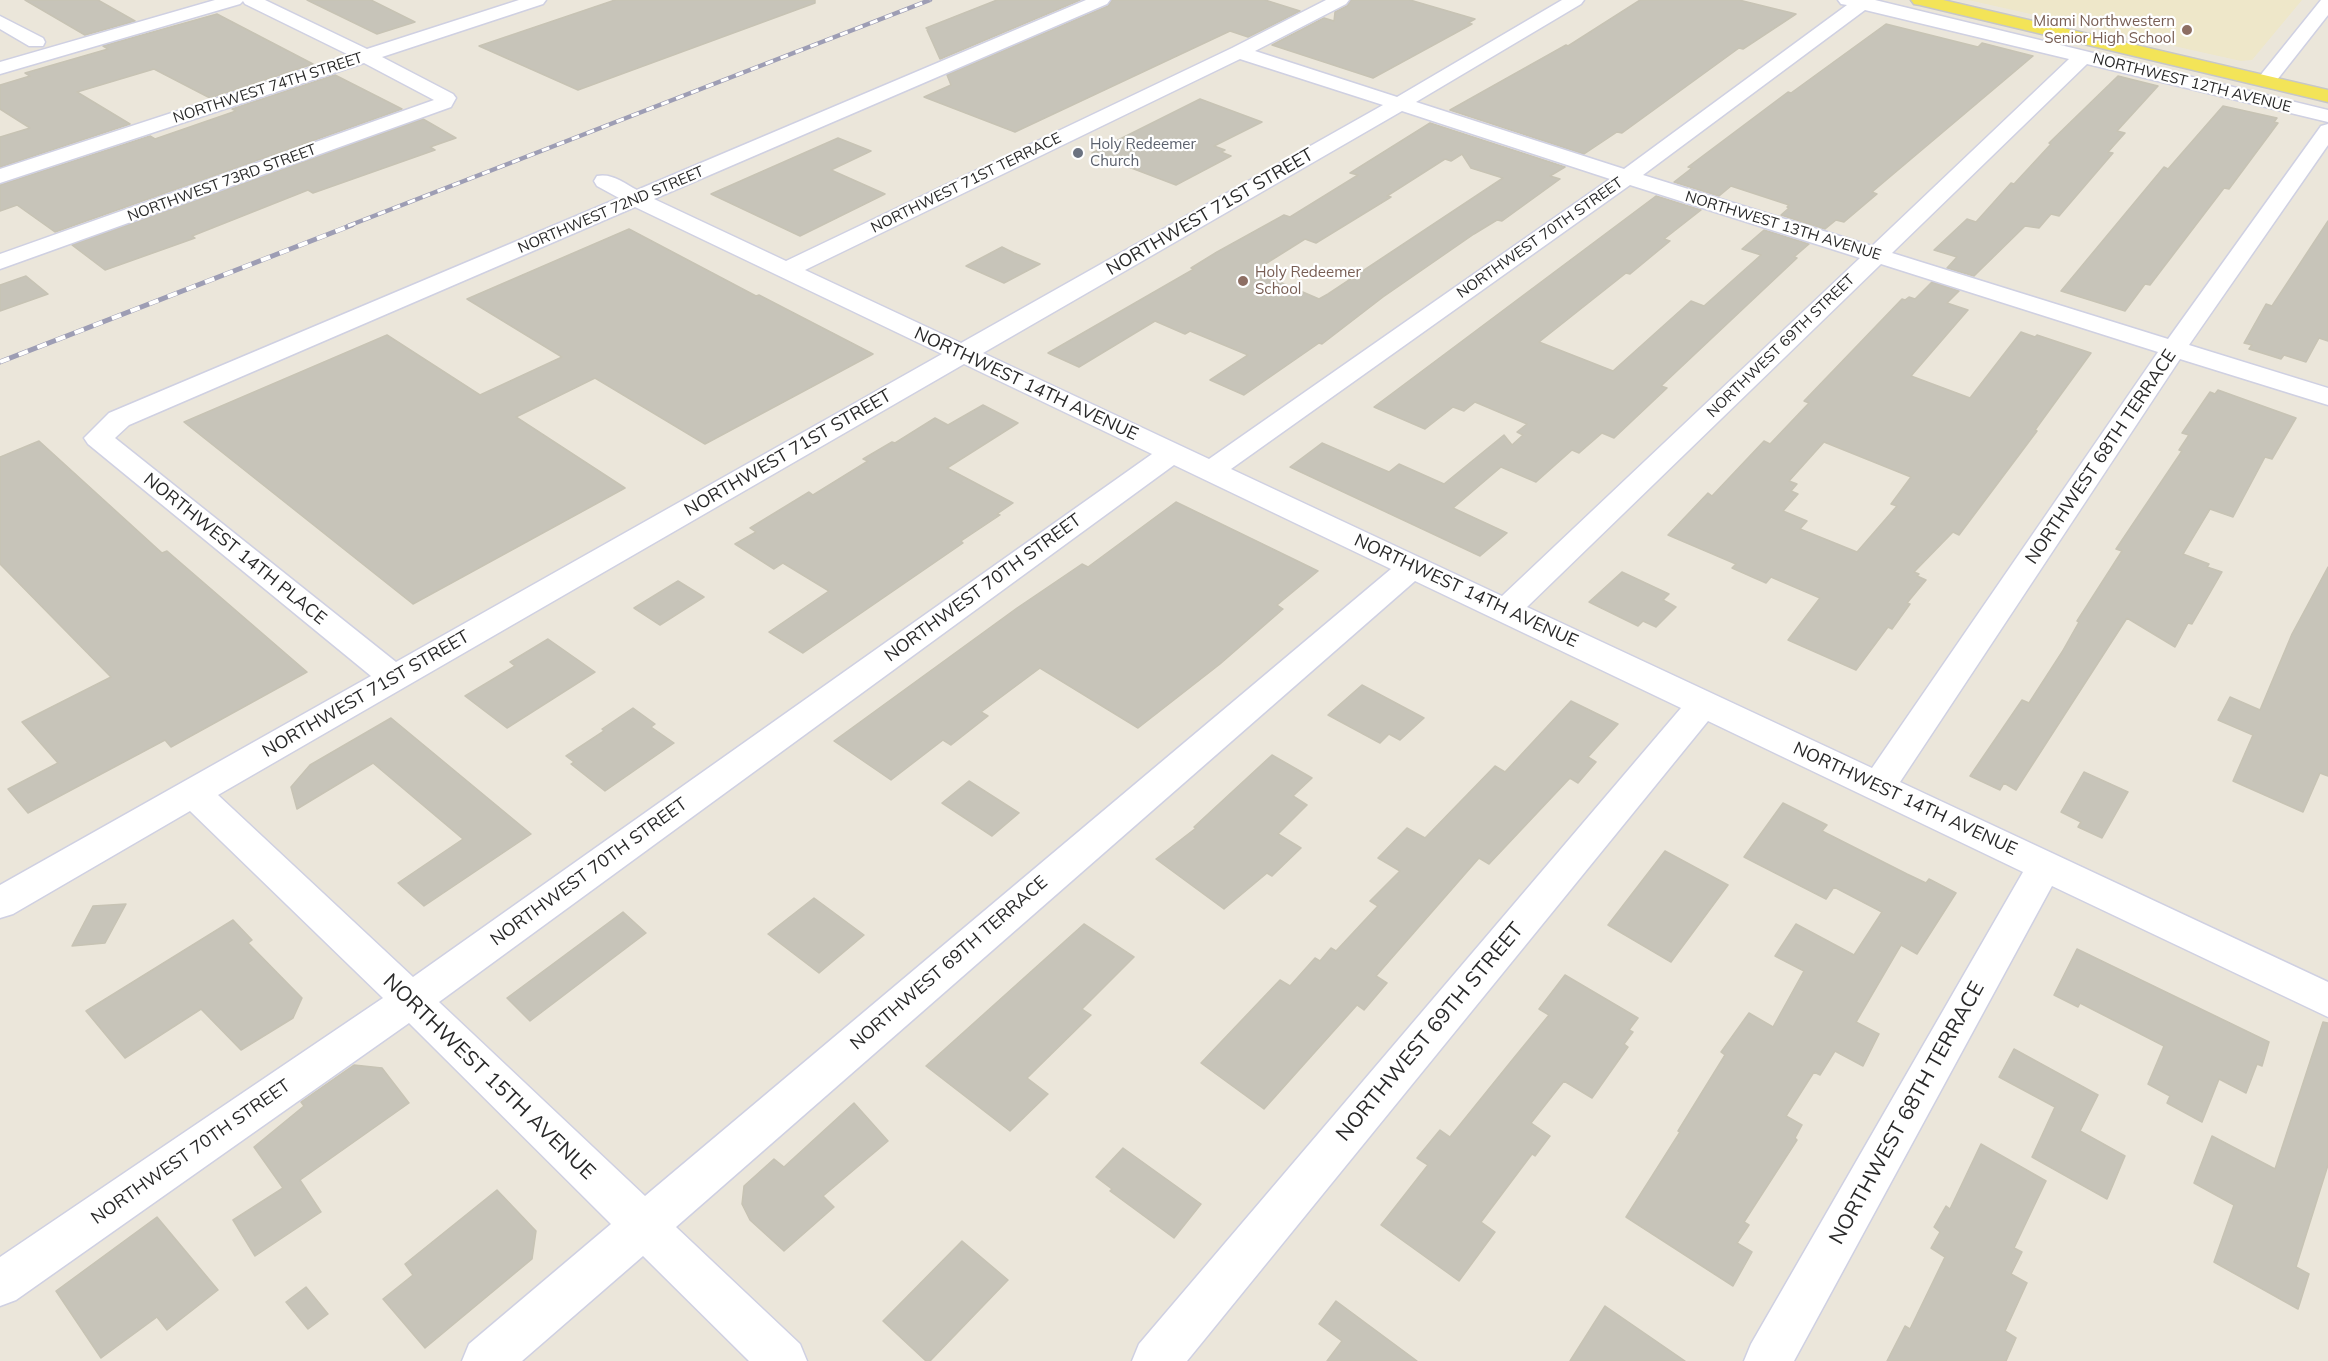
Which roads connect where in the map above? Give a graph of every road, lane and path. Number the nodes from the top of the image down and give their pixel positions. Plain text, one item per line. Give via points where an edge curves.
1 (184, 0) edge
2 (234, 0) edge
3 (251, 0) edge
4 (537, 0) edge
5 (1101, 0) edge
6 (1340, 0) edge
7 (1575, 0) edge
8 (1920, 0) edge
9 (1858, 1) edge
10 (2328, 3) edge
11 (0, 21) edge
12 (36, 42) junction
13 (0, 52) edge
14 (1239, 52) junction
15 (366, 56) junction
16 (2083, 57) junction
17 (0, 68) edge
18 (2266, 81) junction
19 (2328, 96) edge
20 (1400, 103) junction
21 (2328, 116) edge
22 (2328, 130) edge
23 (0, 176) edge
24 (1627, 177) junction
25 (605, 181) dead end
26 (637, 199) junction
27 (1875, 255) junction
28 (0, 262) edge
29 (786, 270) junction
30 (2174, 348) junction
31 (962, 354) junction
32 (2328, 397) edge
33 (119, 419) joint
34 (1172, 453) junction
35 (1210, 471) junction
36 (1413, 566) junction
37 (1506, 610) junction
38 (395, 678) junction
39 (1704, 704) junction
40 (1878, 787) junction
41 (193, 793) junction
42 (2045, 866) junction
43 (0, 903) edge
44 (411, 1000) junction
45 (2328, 1000) edge
46 (642, 1226) junction
47 (0, 1284) edge
48 (486, 1361) edge
49 (783, 1361) edge
50 (1156, 1361) edge
51 (1768, 1361) edge

1 - 12 street
2 - 17 street
3 - 15 street
4 - 15 street, NORTHWEST 74TH STREET
5 - 26 street, NORTHWEST 72ND STREET
6 - 14 street, NORTHWEST 71ST TERRACE
7 - 20 street, NORTHWEST 71ST STREET
8 - 18 main road, NORTHWEST 12TH AVENUE
9 - 16 street, NORTHWEST 12TH AVENUE
9 - 24 street, NORTHWEST 70TH STREET
10 - 18 street
11 - 12 street
12 - 13 street
14 - 20 street, NORTHWEST 13TH AVENUE
14 - 29 street, NORTHWEST 71ST TERRACE
15 - 23 street, NORTHWEST 74TH STREET
15 - 28 street, NORTHWEST 73RD STREET via 446,98 444,103
16 - 21 street, NORTHWEST 12TH AVENUE
16 - 27 street, NORTHWEST 69TH STREET
18 - 19 main road, NORTHWEST 12TH AVENUE
20 - 24 street, NORTHWEST 13TH AVENUE
20 - 31 street, NORTHWEST 71ST STREET
22 - 30 street, NORTHWEST 68TH TERRACE
24 - 27 street, NORTHWEST 13TH AVENUE
24 - 35 street, NORTHWEST 70TH STREET
25 - 26 street, NORTHWEST 14TH AVENUE
26 - 29 street, NORTHWEST 14TH AVENUE
26 - 33 street, NORTHWEST 72ND STREET
27 - 30 street, NORTHWEST 13TH AVENUE
27 - 37 street, NORTHWEST 69TH STREET
29 - 31 street, NORTHWEST 14TH AVENUE
30 - 32 street, NORTHWEST 13TH AVENUE
30 - 40 street, NORTHWEST 68TH TERRACE
31 - 34 street, NORTHWEST 14TH AVENUE
31 - 38 street, NORTHWEST 71ST STREET
33 - 38 street, NORTHWEST 14TH PLACE via 98,438
34 - 35 street, NORTHWEST 14TH AVENUE
34 - 44 street, NORTHWEST 70TH STREET
35 - 36 street, NORTHWEST 14TH AVENUE
36 - 37 street, NORTHWEST 14TH AVENUE
36 - 46 street, NORTHWEST 69TH TERRACE
37 - 39 street, NORTHWEST 14TH AVENUE
38 - 41 street, NORTHWEST 71ST STREET
39 - 40 street, NORTHWEST 14TH AVENUE
39 - 50 street, NORTHWEST 69TH STREET
40 - 42 street, NORTHWEST 14TH AVENUE
41 - 43 street, NORTHWEST 71ST STREET
41 - 44 street, NORTHWEST 15TH AVENUE
42 - 45 street, NORTHWEST 14TH AVENUE
42 - 51 street, NORTHWEST 68TH TERRACE
44 - 46 street, NORTHWEST 15TH AVENUE
44 - 47 street, NORTHWEST 70TH STREET
46 - 48 street, NORTHWEST 69TH TERRACE
46 - 49 street, NORTHWEST 15TH AVENUE

